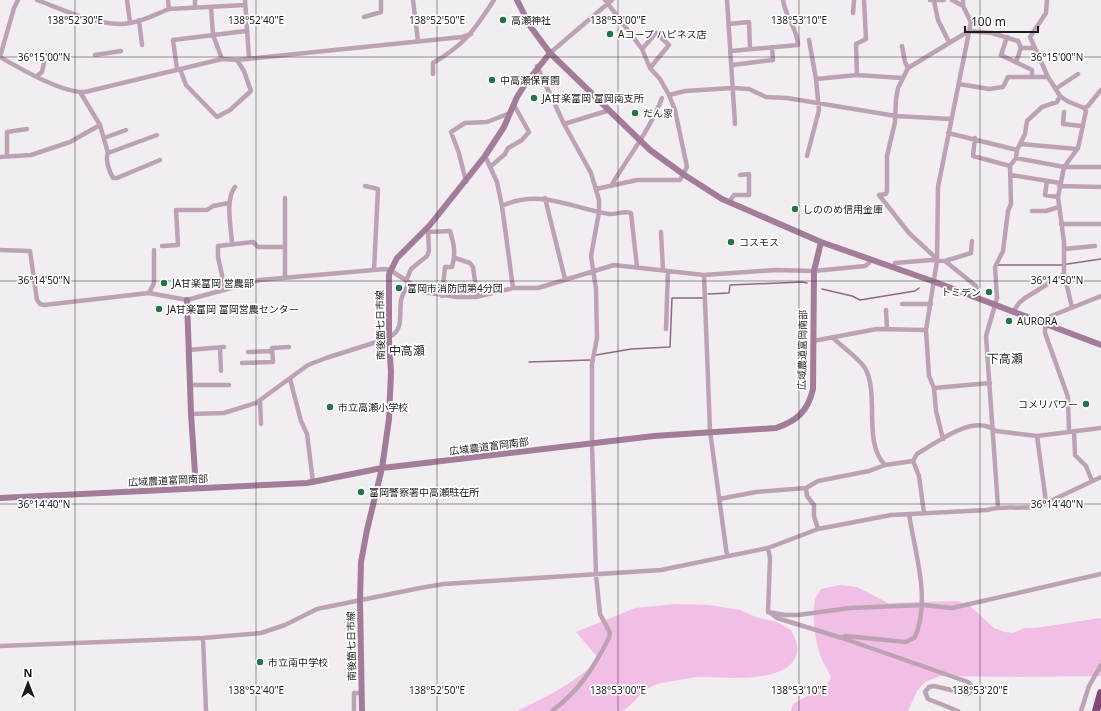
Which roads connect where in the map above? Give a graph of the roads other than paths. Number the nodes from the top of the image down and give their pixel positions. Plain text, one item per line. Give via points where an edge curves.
1 (18, 0) edge
2 (37, 0) edge
3 (127, 0) edge
4 (168, 0) edge
5 (195, 0) edge
6 (381, 0) edge
7 (413, 0) edge
8 (494, 0) edge
9 (517, 0) edge
10 (612, 0) edge
11 (727, 0) edge
12 (783, 0) edge
13 (854, 0) edge
14 (864, 0) edge
15 (944, 0) edge
16 (952, 0) edge
17 (964, 0) edge
18 (1047, 0) edge
19 (932, 1) edge
20 (606, 2) edge
21 (245, 3) edge
22 (963, 6) junction
23 (211, 7) junction
24 (195, 8) junction
25 (168, 9) junction
26 (853, 12) dead end
27 (364, 17) dead end
28 (138, 20) junction
29 (130, 22) junction
30 (729, 24) junction
31 (246, 31) junction
32 (969, 31) junction
33 (471, 34) junction
34 (213, 35) junction
35 (1007, 37) junction
36 (809, 40) dead end
37 (418, 41) junction
38 (949, 42) junction
39 (142, 45) dead end
40 (902, 46) dead end
41 (772, 47) junction
42 (750, 48) junction
43 (1020, 48) junction
44 (1035, 48) junction
45 (642, 49) junction
46 (121, 51) dead end
47 (731, 51) junction
48 (46, 53) dead end
49 (550, 53) junction
50 (95, 55) dead end
51 (0, 57) edge
52 (249, 58) junction
53 (222, 59) junction
54 (237, 60) junction
55 (1016, 62) junction
56 (732, 65) junction
57 (537, 66) junction
58 (650, 68) junction
59 (908, 68) junction
60 (178, 69) junction
61 (433, 74) dead end
62 (1078, 74) dead end
63 (857, 75) junction
64 (37, 76) junction
65 (1032, 76) junction
66 (1048, 77) junction
67 (902, 78) junction
68 (816, 79) junction
69 (958, 84) junction
70 (732, 88) junction
71 (1057, 88) junction
72 (1101, 90) edge
73 (80, 92) junction
74 (669, 95) junction
75 (1060, 96) junction
76 (662, 98) dead end
77 (819, 103) junction
78 (514, 105) junction
79 (1084, 108) junction
80 (610, 110) junction
81 (1064, 112) dead end
82 (510, 113) junction
83 (896, 116) junction
84 (951, 119) junction
85 (564, 124) junction
86 (735, 124) dead end
87 (100, 125) junction
88 (1082, 126) junction
89 (27, 129) dead end
90 (126, 130) dead end
91 (948, 133) junction
92 (157, 135) dead end
93 (104, 138) junction
94 (975, 138) junction
95 (640, 140) junction
96 (1021, 144) junction
97 (1077, 149) junction
98 (1017, 150) junction
99 (108, 153) junction
100 (7, 156) junction
101 (485, 156) junction
102 (807, 156) dead end
103 (0, 157) edge
104 (1016, 158) junction
105 (160, 160) dead end
106 (1010, 166) junction
107 (490, 167) junction
108 (1064, 167) junction
109 (1101, 168) edge
110 (683, 174) junction
111 (740, 175) dead end
112 (1011, 175) junction
113 (1047, 181) junction
114 (466, 182) junction
115 (1060, 184) junction
116 (365, 186) dead end
117 (611, 186) junction
118 (235, 187) dead end
119 (1101, 187) edge
120 (596, 189) junction
121 (1058, 197) junction
122 (285, 198) dead end
123 (546, 198) junction
124 (729, 202) junction
125 (229, 203) junction
126 (502, 206) junction
127 (1059, 207) junction
128 (1032, 211) dead end
129 (599, 212) junction
130 (1061, 224) junction
131 (1101, 224) edge
132 (428, 230) junction
133 (661, 232) dead end
134 (972, 241) dead end
135 (821, 242) junction
136 (232, 243) junction
137 (162, 246) dead end
138 (1095, 246) dead end
139 (285, 247) junction
140 (1064, 249) junction
141 (0, 250) edge
142 (154, 250) dead end
143 (455, 258) junction
144 (937, 260) junction
145 (944, 261) junction
146 (869, 263) dead end
147 (895, 263) dead end
148 (637, 267) junction
149 (374, 270) junction
150 (390, 270) junction
151 (665, 270) junction
152 (592, 271) junction
153 (814, 271) junction
154 (1064, 274) junction
155 (704, 275) junction
156 (285, 278) junction
157 (565, 279) junction
158 (407, 282) junction
159 (934, 282) junction
160 (512, 288) junction
161 (225, 289) junction
162 (149, 293) junction
163 (442, 296) junction
164 (477, 296) junction
165 (1101, 296) edge
166 (976, 298) junction
167 (187, 300) junction
168 (902, 304) dead end
169 (931, 304) junction
170 (995, 305) junction
171 (1072, 307) junction
172 (886, 310) dead end
173 (1013, 312) junction
174 (1047, 325) junction
175 (666, 329) dead end
176 (887, 329) junction
177 (926, 330) junction
178 (833, 338) junction
179 (389, 339) junction
180 (813, 341) junction
181 (1101, 345) edge
182 (289, 347) dead end
183 (188, 350) junction
184 (272, 351) junction
185 (248, 352) dead end
186 (242, 363) dead end
187 (220, 371) dead end
188 (290, 379) junction
189 (990, 383) junction
190 (229, 384) dead end
191 (190, 386) junction
192 (934, 388) junction
193 (260, 400) junction
194 (191, 414) junction
195 (261, 424) dead end
196 (991, 427) junction
197 (1101, 428) edge
198 (710, 431) junction
199 (1072, 431) junction
200 (1037, 436) junction
201 (943, 439) junction
202 (592, 444) junction
203 (913, 461) junction
204 (885, 465) junction
205 (382, 468) junction
206 (1101, 477) edge
207 (1092, 481) junction
208 (313, 482) junction
209 (196, 488) junction
210 (806, 488) junction
211 (0, 498) edge
212 (719, 499) junction
213 (1046, 502) junction
214 (998, 507) junction
215 (924, 513) junction
216 (909, 514) junction
217 (818, 529) junction
218 (768, 548) junction
219 (727, 556) junction
220 (1101, 574) edge
221 (596, 575) junction
222 (360, 601) junction
223 (923, 605) junction
224 (768, 612) junction
225 (202, 638) junction
226 (842, 638) junction
227 (0, 646) edge
228 (1101, 665) edge
229 (362, 693) junction
230 (1101, 693) edge
231 (206, 711) edge
232 (354, 711) edge
233 (362, 711) edge
234 (552, 711) edge
235 (958, 711) edge
236 (1081, 711) edge
237 (1096, 711) edge

1 - 51 street
2 - 29 street via 89,19 122,24
3 - 29 street
4 - 25 street
5 - 24 street
6 - 27 street via 381,12
7 - 37 street
8 - 33 street
9 - 49 street via 530,26
10 - 20 street
11 - 30 street
12 - 41 street via 788,18 798,37 798,45
13 - 26 street
14 - 63 street via 866,39 856,44
15 - 19 street
16 - 22 street
17 - 22 street
18 - 44 street via 1046,12 1030,37
19 - 38 street
20 - 45 street
20 - 49 street
21 - 23 street
21 - 31 street
22 - 32 street via 971,22
23 - 24 street
23 - 34 street
24 - 25 street
25 - 28 street
28 - 29 street
28 - 39 street
30 - 42 street via 749,22
30 - 47 street
31 - 34 street
31 - 52 street
32 - 35 street
32 - 38 street
32 - 69 street
33 - 37 street
33 - 61 street via 457,49 433,63
34 - 53 street
34 - 60 street via 173,40
35 - 43 street via 1018,41
35 - 55 street via 1001,55
36 - 68 street
37 - 52 street
38 - 59 street
40 - 59 street
41 - 42 street
41 - 56 street via 773,60
42 - 47 street
43 - 44 street
43 - 55 street
44 - 66 street
45 - 58 street
45 - 58 street via 656,33 669,45
46 - 50 street
47 - 56 street
48 - 64 street via 42,72
49 - 57 street
49 - 80 street
51 - 64 street
52 - 54 street
53 - 54 street
53 - 60 street
54 - 60 street via 244,71 250,91 230,110 217,117 186,85
55 - 65 street via 1032,70
56 - 70 street
57 - 78 street
57 - 85 street
58 - 74 street
59 - 67 street
60 - 73 street
62 - 71 street
63 - 67 street
63 - 68 street
64 - 73 street
65 - 66 street
65 - 69 street via 1008,77 1003,87 988,89
66 - 71 street
67 - 83 street via 896,99
68 - 77 street
69 - 84 street
70 - 74 street via 686,91
70 - 77 street via 749,89 766,98
70 - 86 street
71 - 75 street
72 - 79 street
73 - 87 street
74 - 110 street via 676,110 687,160
75 - 79 street
75 - 96 street via 1057,102 1042,107 1027,121
76 - 95 street via 658,110
77 - 83 street
77 - 102 street
78 - 82 street
78 - 107 street via 529,132 522,140 508,148
79 - 88 street via 1086,116
80 - 85 street
80 - 95 street
81 - 88 street via 1063,124
82 - 101 street
82 - 114 street via 487,122 465,123 451,132
83 - 84 street
83 - 144 street via 888,156 887,191 886,194 879,195 909,233
84 - 91 street
85 - 120 street via 591,174
87 - 93 street
87 - 100 street via 57,147 32,155
88 - 97 street
89 - 100 street via 7,132
90 - 93 street
91 - 94 street
91 - 144 street via 938,187
92 - 99 street
93 - 99 street
94 - 98 street
94 - 106 street via 972,156
95 - 110 street
95 - 117 street
96 - 97 street
96 - 98 street
97 - 108 street
98 - 104 street
99 - 105 street via 106,158 113,178
100 - 103 street
101 - 107 street
101 - 114 street
104 - 106 street
104 - 108 street
106 - 112 street
107 - 126 street
108 - 109 street
108 - 115 street
110 - 117 street via 680,180 637,180
110 - 124 street
111 - 124 street via 748,174 749,195 734,195
112 - 113 street
112 - 170 street via 1011,204 1003,251 995,267
113 - 115 street
113 - 121 street via 1045,195
114 - 132 street
115 - 119 street
115 - 121 street
116 - 149 street via 378,189
117 - 120 street
118 - 125 street
120 - 129 street
121 - 127 street
122 - 139 street
123 - 126 street via 515,200
123 - 129 street
123 - 157 street
124 - 135 street
125 - 136 street
125 - 137 street via 207,210 176,210 178,245
126 - 160 street
127 - 128 street via 1046,211
127 - 130 street
129 - 148 street via 631,213
129 - 152 street via 591,256
130 - 131 street
130 - 140 street
132 - 143 street via 450,231
132 - 150 street via 403,251
132 - 158 street via 427,256 411,270
133 - 151 street
134 - 145 street via 971,253
135 - 153 street, 広域農道富岡南部
135 - 159 street
136 - 139 street via 253,242 258,247
136 - 161 street via 218,246
138 - 140 street
139 - 156 street
140 - 154 street
141 - 162 street via 30,251 37,300 40,304 70,303
142 - 162 street via 154,283
143 - 163 street via 452,267 445,267
143 - 164 street via 470,263 473,267
144 - 145 street
144 - 147 street
144 - 159 street
145 - 166 street via 976,286
146 - 153 street via 865,266
148 - 151 street
148 - 152 street via 614,265
149 - 150 street
149 - 156 street
150 - 158 street
150 - 179 street, 南後箇七日市線
151 - 155 street
151 - 175 street
152 - 157 street
152 - 202 street via 596,289 597,338 592,364
153 - 155 street via 776,270
153 - 180 street, 広域農道富岡南部
154 - 171 street
154 - 173 street via 1025,298
155 - 198 street
156 - 161 street via 260,280
157 - 160 street via 538,288
158 - 163 street via 424,292
158 - 179 street via 401,302 399,328
159 - 166 street
159 - 169 street
160 - 164 street
161 - 167 street
162 - 167 street
163 - 164 street
165 - 171 street
166 - 170 street
167 - 183 street
168 - 169 street
169 - 177 street
170 - 173 street
170 - 189 street via 986,336
171 - 174 street via 1051,316
172 - 176 street
173 - 174 street
174 - 181 street
174 - 199 street via 1047,341 1068,397
176 - 177 street
176 - 178 street
177 - 192 street via 929,376
178 - 180 street
178 - 204 street via 866,368 871,384 875,443 878,455
179 - 188 street via 315,362
179 - 205 street, 南後箇七日市線 via 390,408
180 - 198 street, 広域農道富岡南部 via 813,389 809,403 801,415 789,424 776,428
182 - 184 street via 272,348
183 - 187 street via 222,347
183 - 191 street
184 - 185 street
184 - 186 street via 272,362
188 - 193 street
188 - 208 street via 307,434
189 - 192 street
189 - 196 street
190 - 191 street
191 - 194 street
192 - 201 street via 936,411
193 - 194 street via 224,413
193 - 195 street
194 - 209 street
196 - 200 street via 996,431
196 - 201 street via 964,427
196 - 214 street
197 - 199 street
198 - 202 street, 広域農道富岡南部
198 - 212 street
199 - 200 street
199 - 207 street via 1075,455 1086,466
200 - 213 street
201 - 203 street via 917,454
202 - 205 street, 広域農道富岡南部
202 - 221 street
203 - 204 street
203 - 215 street via 919,476
204 - 210 street via 869,471 818,481
205 - 208 street, 広域農道富岡南部
205 - 222 street, 南後箇七日市線 via 363,551
206 - 207 street
207 - 213 street
208 - 209 street, 広域農道富岡南部
209 - 211 street, 広域農道富岡南部
210 - 212 street via 756,492
210 - 217 street via 814,505
212 - 219 street
213 - 214 street via 1030,508
214 - 215 street via 988,510
215 - 216 street
216 - 217 street via 860,520
216 - 223 street
217 - 218 street
218 - 219 street
218 - 224 street
219 - 221 street via 661,570
220 - 223 street via 952,608
221 - 222 street via 444,584
221 - 234 street via 600,614 610,633 609,638 587,678 565,702
222 - 225 street via 317,609 285,625 261,633
222 - 229 street, 南後箇七日市線
223 - 224 street via 850,608 798,615
223 - 226 street via 917,634 911,640 906,642 844,636
224 - 226 street via 777,618
225 - 227 street
225 - 231 street
226 - 235 street via 968,682 972,686 968,694 934,686 925,692 928,700
228 - 236 street via 1089,686
229 - 232 street via 354,693
229 - 233 street, 南後箇七日市線
230 - 237 highway

